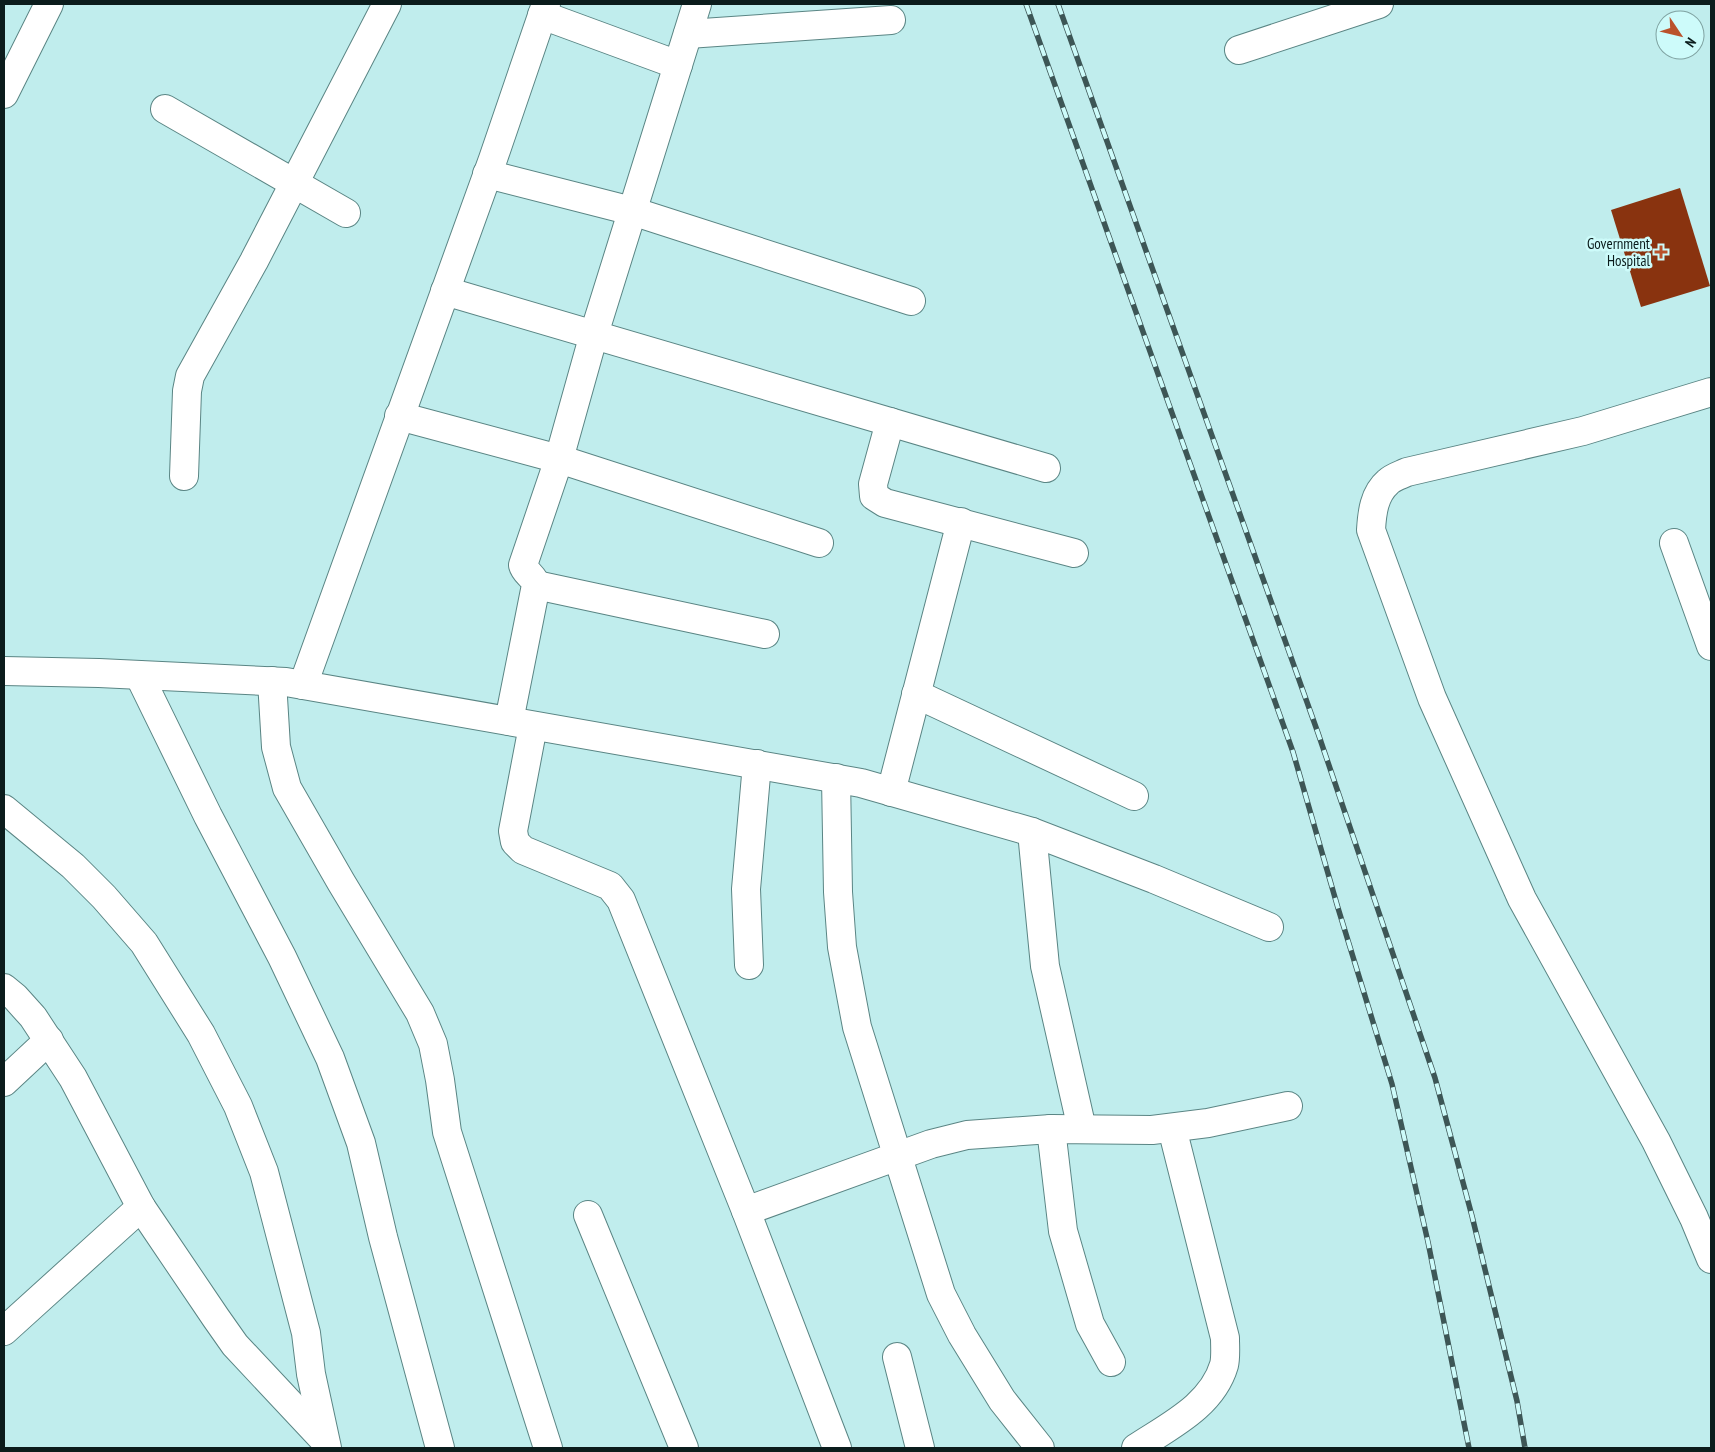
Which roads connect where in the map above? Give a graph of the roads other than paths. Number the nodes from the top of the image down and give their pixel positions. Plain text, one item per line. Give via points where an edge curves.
1 (50, 4) edge
2 (386, 4) edge
3 (697, 4) edge
4 (1379, 4) edge
5 (544, 10) edge
6 (891, 20) dead end
7 (688, 34) junction
8 (1239, 50) dead end
9 (678, 65) junction
10 (4, 94) edge
11 (164, 109) dead end
12 (487, 174) junction
13 (294, 183) junction
14 (632, 212) junction
15 (346, 213) dead end
16 (445, 291) junction
17 (911, 301) dead end
18 (594, 334) junction
19 (1711, 392) edge
20 (399, 416) junction
21 (890, 422) junction
22 (559, 459) junction
23 (1046, 468) dead end
24 (184, 476) dead end
25 (960, 522) junction
26 (819, 543) dead end
27 (1674, 543) dead end
28 (1074, 553) dead end
29 (536, 585) junction
30 (764, 634) dead end
31 (1711, 646) edge
32 (4, 671) edge
33 (139, 675) junction
34 (272, 681) junction
35 (303, 684) junction
36 (916, 694) junction
37 (521, 723) junction
38 (757, 764) junction
39 (836, 778) junction
40 (891, 792) junction
41 (1134, 796) dead end
42 (4, 809) edge
43 (1032, 832) junction
44 (1269, 928) dead end
45 (749, 966) dead end
46 (4, 988) edge
47 (49, 1040) junction
48 (4, 1082) edge
49 (1288, 1106) dead end
50 (1172, 1128) junction
51 (1051, 1129) junction
52 (1082, 1129) junction
53 (897, 1156) junction
54 (140, 1207) junction
55 (746, 1212) junction
56 (588, 1215) dead end
57 (1711, 1259) edge
58 (4, 1332) edge
59 (897, 1357) dead end
60 (1112, 1362) dead end
61 (326, 1444) edge
62 (440, 1448) edge
63 (548, 1448) edge
64 (684, 1448) edge
65 (837, 1448) edge
66 (920, 1448) edge
67 (1040, 1448) edge
68 (1136, 1448) edge

1 - 10 street
2 - 13 street
3 - 7 street
4 - 8 street
5 - 9 street
5 - 12 street
6 - 7 street
7 - 9 street
9 - 14 street
11 - 13 street
12 - 14 street
12 - 16 street
13 - 15 street
13 - 24 street via 190,376
14 - 17 street
14 - 18 street
16 - 18 street
16 - 20 street
18 - 21 street
18 - 22 street
19 - 57 street via 1583,431 1406,472 1389,481 1378,495 1372,512 1371,530 1432,698 1522,899 1656,1141
20 - 22 street
20 - 35 street
21 - 23 street
21 - 25 street via 873,484 874,496 885,503
22 - 26 street
22 - 29 street via 523,564
25 - 28 street
25 - 36 street
27 - 31 street
29 - 30 street
29 - 37 street
32 - 33 street
33 - 34 street
33 - 62 street via 330,1058 361,1143
34 - 35 street
34 - 63 street via 276,747 287,788 420,1013 433,1044 447,1132
35 - 37 street
36 - 40 street
36 - 41 street
37 - 38 street
37 - 55 street via 513,831 515,842 524,850 610,886 621,900
38 - 39 street
38 - 45 street via 746,889
39 - 40 street
39 - 53 street via 842,947 858,1027
40 - 43 street
42 - 61 street via 73,866 144,943 201,1034 238,1106 264,1172 306,1333
43 - 44 street
43 - 52 street via 1045,966
46 - 47 street via 33,1017
47 - 48 street
47 - 54 street via 73,1078
49 - 50 street
50 - 52 street via 1137,1131
50 - 68 street via 1225,1338 1225,1363 1217,1383 1204,1400
51 - 52 street
51 - 53 street via 967,1135
51 - 60 street via 1063,1231 1090,1324
53 - 55 street
53 - 67 street via 941,1294 1002,1400
54 - 58 street
54 - 61 street via 235,1345
55 - 65 street
56 - 64 street
59 - 66 street

